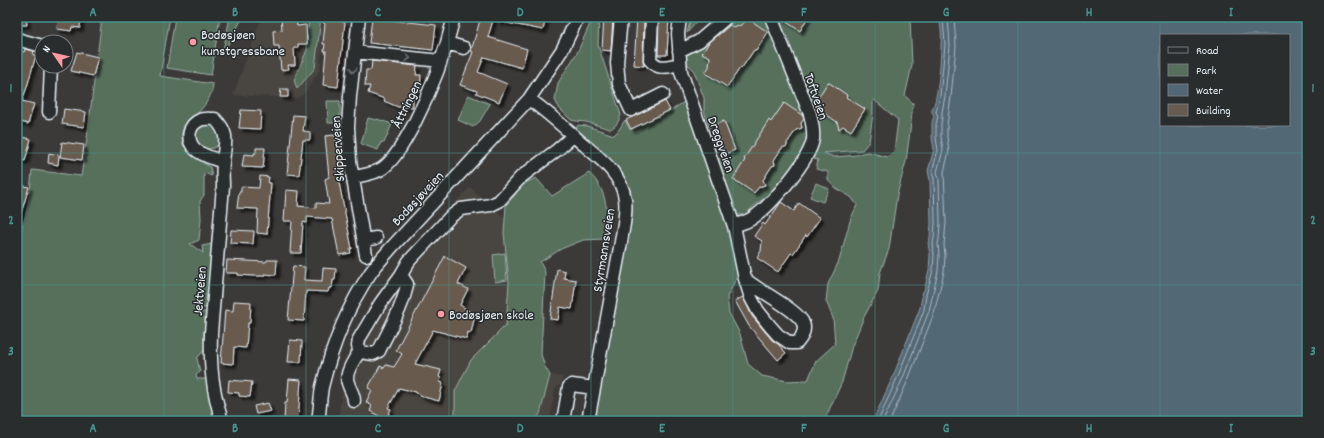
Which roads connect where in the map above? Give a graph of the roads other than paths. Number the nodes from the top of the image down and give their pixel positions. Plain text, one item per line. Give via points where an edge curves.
1 (359, 17) edge
2 (454, 17) edge
3 (578, 17) edge
4 (620, 17) edge
5 (652, 17) edge
6 (680, 17) edge
7 (726, 17) edge
8 (771, 17) edge
9 (17, 39) edge
10 (34, 44) edge
11 (447, 44) junction
12 (464, 48) dead end
13 (679, 51) junction
14 (355, 52) junction
15 (441, 61) junction
16 (680, 64) junction
17 (51, 74) edge
18 (663, 94) dead end
19 (529, 99) junction
20 (49, 112) dead end
21 (573, 136) junction
22 (223, 162) dead end
23 (354, 177) junction
24 (734, 226) junction
25 (376, 238) dead end
26 (364, 240) junction
27 (366, 255) dead end
28 (401, 275) junction
29 (745, 280) junction
30 (360, 351) junction
31 (594, 388) junction
32 (354, 401) dead end
33 (222, 421) edge
34 (318, 421) edge
35 (563, 421) edge
36 (588, 421) edge

1 - 14 street, Skipperveien
2 - 11 street, Åttringen
3 - 19 street, Bodøsjøveien via 562,50
4 - 18 street via 617,63 619,84 631,110
5 - 16 street via 650,60 659,67
6 - 13 street, Dreggveien
7 - 13 street via 699,41
8 - 24 street, Toftveien via 810,114 813,140 805,158 776,198 750,220
9 - 10 street
11 - 12 street
11 - 15 street, Åttringen
13 - 16 street, Dreggveien
14 -> 15 street
14 -> 23 street, Skipperveien via 348,127 350,162
15 - 23 street, Åttringen via 420,111 397,151 382,168 373,173
16 - 24 street, Dreggveien
17 - 20 street
19 - 21 street, Styrmannsveien
19 - 34 street, Bodøsjøveien via 371,272 354,299 330,356
21 - 28 street via 521,178 499,201 491,205 461,209 450,217 409,262
21 - 31 street, Styrmannsveien via 604,162 618,181 625,199 625,218
22 - 33 street, Jektveien via 210,333 212,385
23 - 26 street, Skipperveien
24 - 29 street, Dreggveien
25 - 26 street
26 - 27 street, Skipperveien
28 - 30 street via 359,339
28 - 30 street via 407,284 405,294 379,351 366,354
29 - 29 street, Dreggveien via 751,298 770,326 785,340 797,343 804,333 803,321
30 - 32 street via 351,363 347,380
31 - 35 street via 572,385 570,387
31 - 36 street, Styrmannsveien

